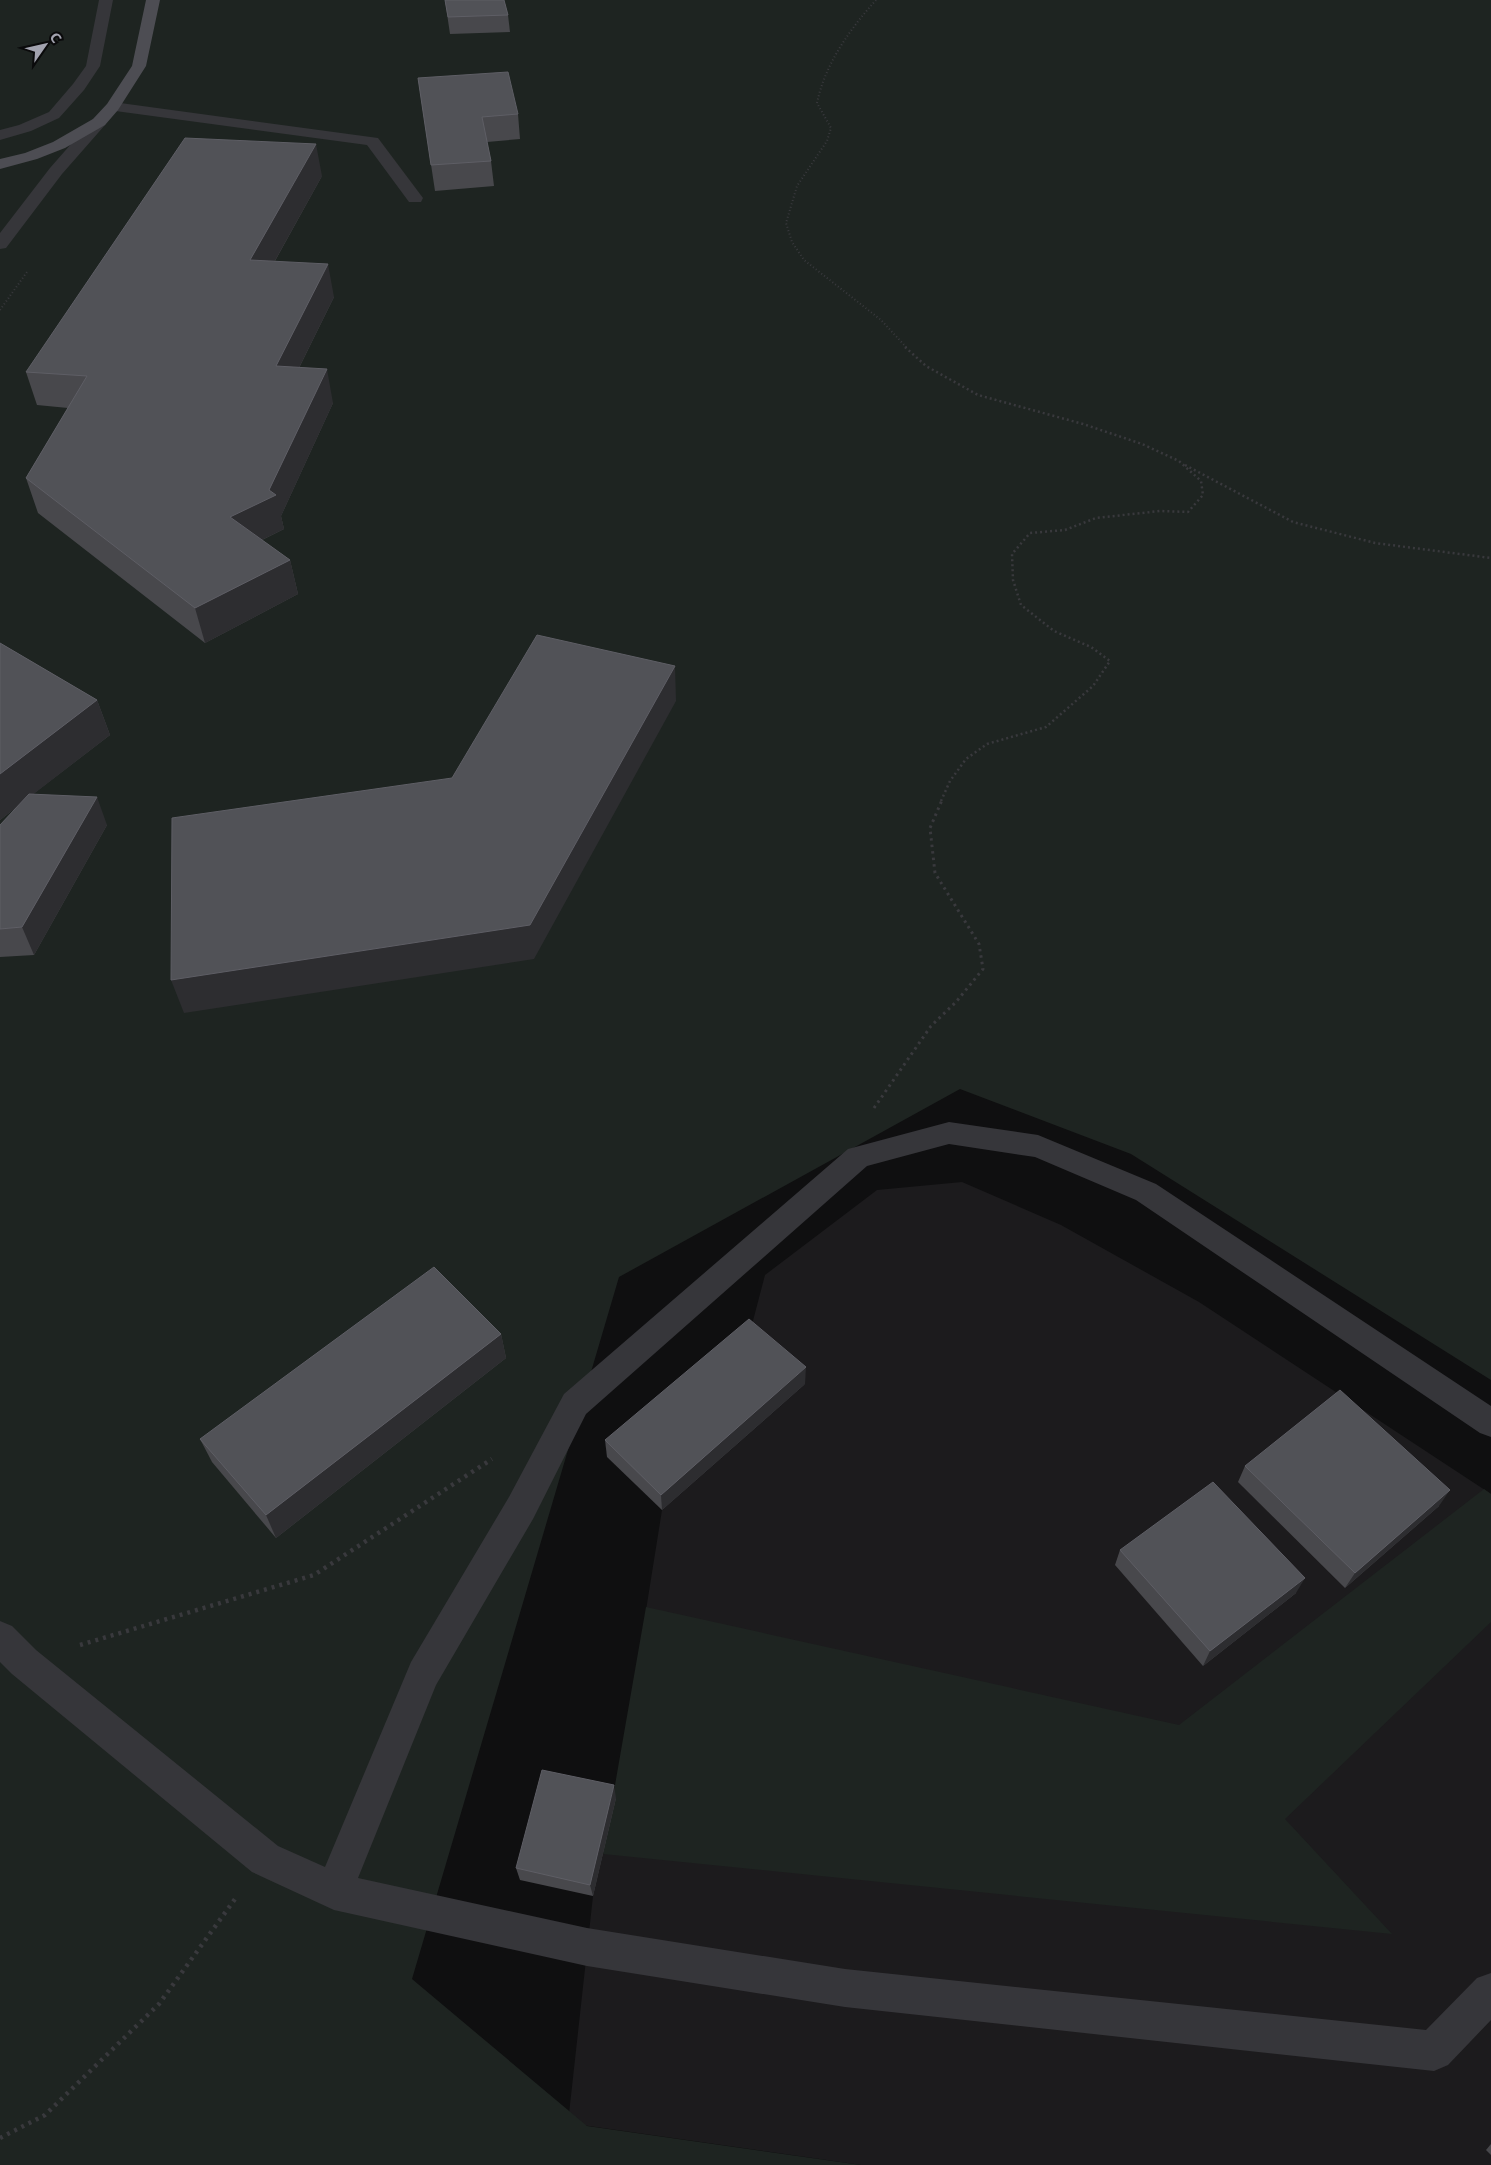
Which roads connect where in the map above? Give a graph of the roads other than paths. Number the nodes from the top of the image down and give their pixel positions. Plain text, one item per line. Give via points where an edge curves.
1 (153, 0) edge
2 (106, 1) edge
3 (113, 107) junction
4 (99, 122) junction
5 (0, 135) edge
6 (0, 164) edge
7 (415, 198) dead end
8 (0, 244) edge
9 (1491, 1423) edge
10 (12, 1650) edge
11 (334, 1891) junction
12 (1491, 1992) edge

1 - 3 main road via 139,66
2 - 5 street via 93,66 79,87 54,115
3 - 4 main road
3 - 7 street via 372,141
4 - 6 main road via 59,145
4 - 8 street via 56,171
9 - 11 street via 1146,1192 1038,1146 950,1132 858,1156 575,1404 521,1508 423,1674
10 - 11 street via 265,1860
11 - 12 street via 587,1947 845,1988 1434,2051

